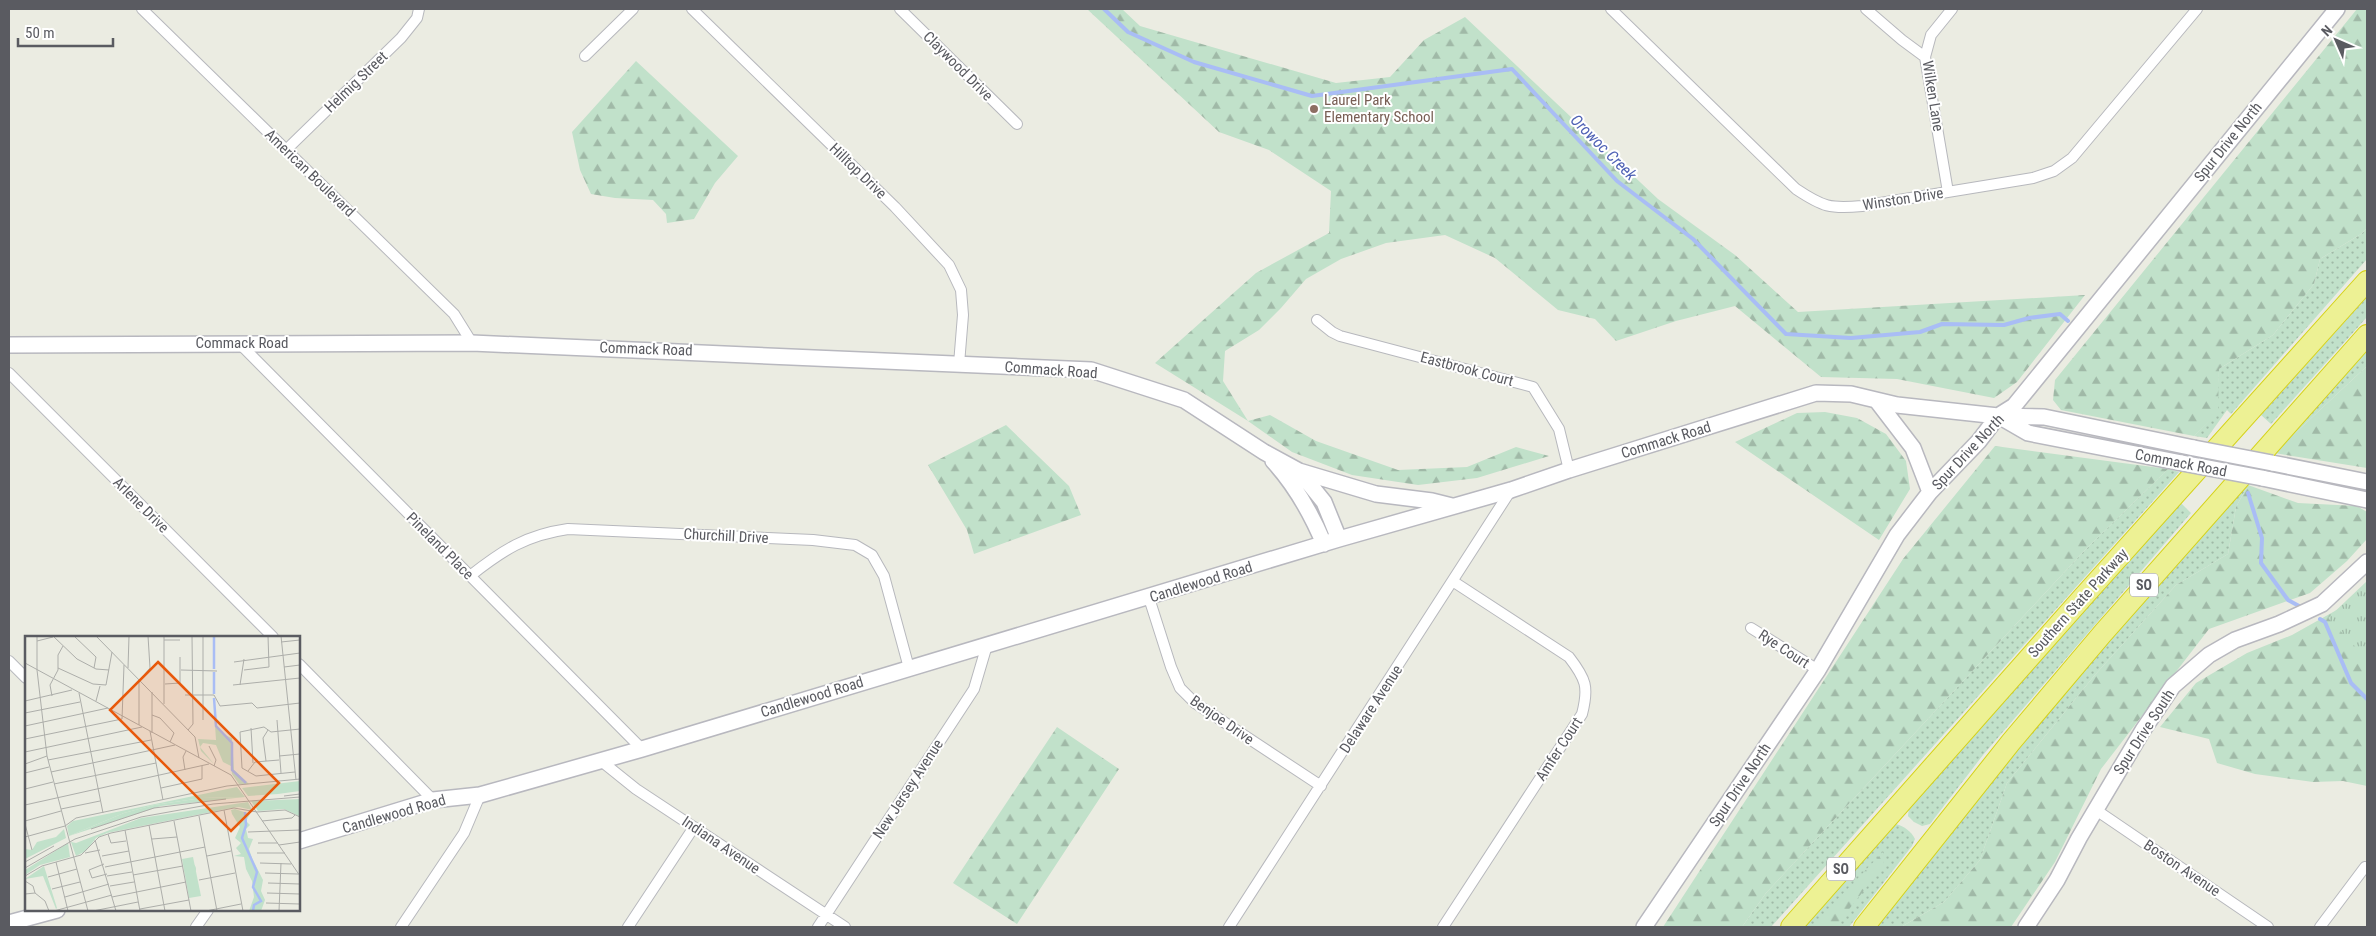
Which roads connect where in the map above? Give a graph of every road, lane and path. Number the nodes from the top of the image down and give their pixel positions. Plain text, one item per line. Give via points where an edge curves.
1 (142, 9) edge
2 (419, 9) edge
3 (633, 9) edge
4 (692, 9) edge
5 (900, 9) edge
6 (1611, 9) edge
7 (1866, 9) edge
8 (1952, 9) edge
9 (2196, 9) edge
10 (2336, 9) edge
11 (585, 56) dead end
12 (1926, 57) junction
13 (1017, 124) dead end
14 (286, 150) junction
15 (1948, 192) junction
16 (2367, 281) edge
17 (1317, 320) dead end
18 (2367, 335) edge
19 (238, 342) junction
20 (472, 343) junction
21 (9, 345) edge
22 (959, 364) junction
23 (9, 373) edge
24 (1877, 401) junction
25 (1998, 416) junction
26 (1264, 452) junction
27 (1569, 470) junction
28 (1299, 471) junction
29 (2367, 482) edge
30 (1511, 490) junction
31 (1930, 492) junction
32 (2367, 500) edge
33 (1453, 507) junction
34 (1339, 539) junction
35 (1324, 544) junction
36 (2367, 562) edge
37 (470, 576) junction
38 (1454, 582) junction
39 (1149, 598) junction
40 (1751, 628) dead end
41 (272, 636) edge
42 (987, 646) junction
43 (9, 661) edge
44 (300, 665) edge
45 (909, 668) junction
46 (1818, 670) junction
47 (25, 677) edge
48 (642, 749) junction
49 (600, 760) junction
50 (1321, 786) junction
51 (480, 795) junction
52 (433, 800) junction
53 (2096, 810) junction
54 (694, 827) junction
55 (300, 841) edge
56 (2365, 867) dead end
57 (53, 911) edge
58 (207, 911) edge
59 (826, 915) junction
60 (9, 923) edge
61 (196, 927) edge
62 (401, 927) edge
63 (628, 927) edge
64 (818, 927) edge
65 (845, 927) edge
66 (1229, 927) edge
67 (1443, 927) edge
68 (1644, 927) edge
69 (1791, 927) edge
70 (1864, 927) edge
71 (2026, 927) edge
72 (2268, 927) edge
73 (2320, 927) edge

1 - 14 street, American Boulevard
2 - 14 street, Helmig Street via 417,18 401,38
3 - 11 street
4 - 22 street, Hilltop Drive via 895,207 949,265 961,290 963,314
5 - 13 street, Claywood Drive
6 - 15 street, Winston Drive via 1796,190 1817,204 1836,208 1862,206
7 - 12 street
8 - 12 street, Wilken Lane via 1931,35
9 - 15 street, Winston Drive via 2072,158 2054,171 2032,178
10 - 25 street, Spur Drive North via 2014,406
12 - 15 street, Wilken Lane
14 - 20 street, American Boulevard via 454,314
16 - 69 highway, Southern State Parkway / SO
17 - 27 street, Eastbrook Court via 1340,336 1533,387 1559,429
18 - 70 highway, SO via 2102,632
19 - 20 street, Commack Road
19 - 21 street, Commack Road
19 - 37 street, Pineland Place
20 - 22 street, Commack Road
22 - 26 street, Commack Road via 1092,370 1184,400
23 - 41 street, Arlene Drive
24 - 25 street, Commack Road
24 - 27 street, Commack Road via 1851,394 1816,393
24 - 31 street via 1913,448
25 - 29 street, Commack Road, bridge via 2044,417
25 - 31 street, Spur Drive North
25 - 32 street, Commack Road, bridge via 2028,433
26 - 28 street, Commack Road
26 - 35 street, Commack Road via 1288,477 1309,509
27 - 30 street, Commack Road
28 - 33 street via 1376,494
28 - 34 street, Commack Road via 1324,502
30 - 33 street, Commack Road
30 - 38 street, Delaware Avenue
31 - 46 street, Spur Drive North via 1897,535
33 - 34 street, Commack Road
34 - 35 street, Commack Road
35 - 39 street, Candlewood Road
36 - 53 street, Spur Drive South via 2322,604 2234,640 2209,655 2174,686 2143,730
37 - 45 street, Churchill Drive via 497,554 520,541 568,529 813,540 855,545 872,555 884,576
37 - 48 street, Pineland Place
38 - 50 street, Delaware Avenue
38 - 67 street, Amfer Court via 1569,657 1583,674 1587,694 1582,714
39 - 42 street, Candlewood Road
39 - 50 street, Benjoe Drive via 1180,688 1195,703
40 - 46 street, Rye Court
42 - 45 street, Candlewood Road
42 - 59 street, New Jersey Avenue via 974,689
43 - 47 street
44 - 52 street
45 - 48 street, Candlewood Road
46 - 68 street, Spur Drive North
48 - 49 street, Candlewood Road
49 - 51 street, Candlewood Road
49 - 54 street, Indiana Avenue via 636,789
50 - 66 street, Delaware Avenue
51 - 52 street, Candlewood Road
51 - 62 street via 464,833
52 - 55 street, Candlewood Road
53 - 71 street, Spur Drive South
53 - 72 street, Boston Avenue
54 - 59 street, Indiana Avenue
54 - 63 street
56 - 73 street
57 - 60 street
58 - 61 street
59 - 64 street, New Jersey Avenue
59 - 65 street, Indiana Avenue

